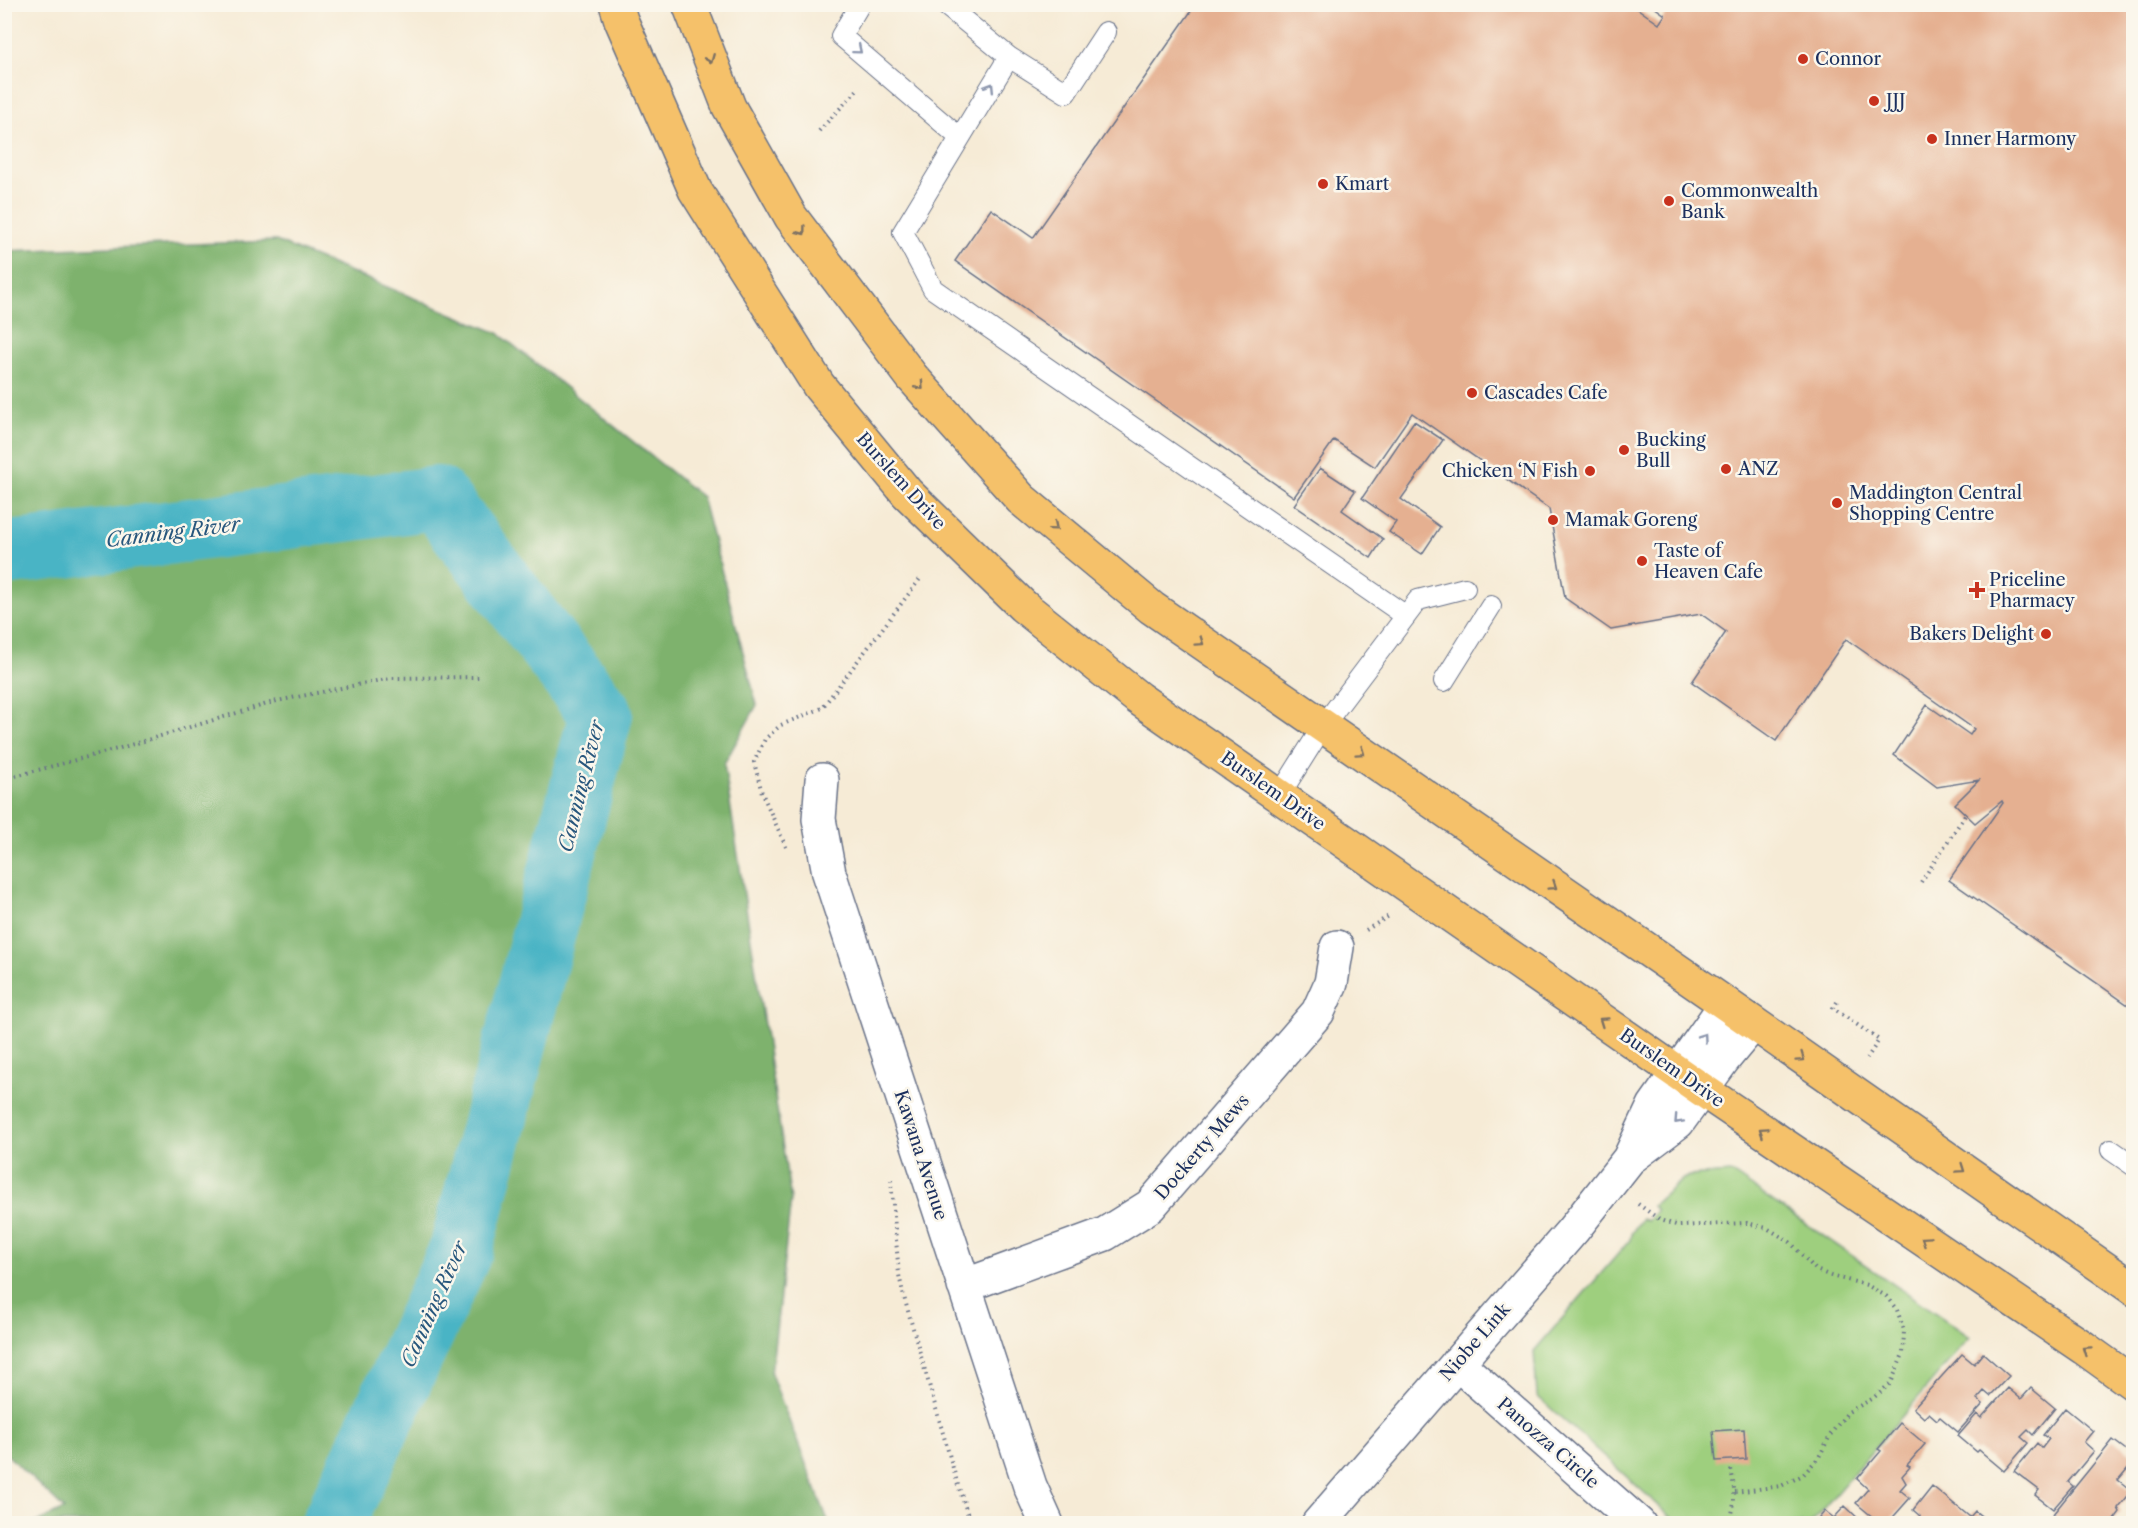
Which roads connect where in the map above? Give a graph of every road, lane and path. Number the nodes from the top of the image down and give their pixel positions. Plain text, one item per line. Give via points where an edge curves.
1 (616, 4) edge
2 (689, 4) edge
3 (860, 4) edge
4 (944, 4) edge
5 (1106, 32) dead end
6 (1009, 57) junction
7 (878, 67) junction
8 (819, 131) dead end
9 (959, 137) junction
10 (920, 579) dead end
11 (1465, 588) dead end
12 (1491, 606) dead end
13 (1406, 616) junction
14 (480, 677) dead end
15 (1444, 681) dead end
16 (1323, 726) junction
17 (4, 779) edge
18 (822, 780) dead end
19 (1279, 796) junction
20 (1966, 814) dead end
21 (788, 851) dead end
22 (1921, 882) dead end
23 (1337, 947) dead end
24 (1837, 1002) dead end
25 (1726, 1004) junction
26 (1753, 1024) junction
27 (1867, 1058) dead end
28 (1690, 1081) junction
29 (2111, 1150) dead end
30 (2133, 1166) edge
31 (890, 1174) dead end
32 (1634, 1201) dead end
33 (964, 1286) junction
34 (2133, 1289) edge
35 (1457, 1363) junction
36 (2133, 1384) edge
37 (1731, 1469) dead end
38 (1735, 1492) junction
39 (971, 1524) edge
40 (1047, 1524) edge
41 (1318, 1524) edge
42 (1639, 1524) edge
43 (1729, 1524) edge

1 - 19 main road, Burslem Drive via 696,190 819,386 907,492 1023,606 1138,698
2 -> 16 main road via 729,106 791,217 912,377 1021,499 1152,609
3 -> 7 lane via 841,36
4 - 6 lane
5 - 6 lane via 1066,93
9 -> 6 lane
7 - 8 path
7 - 9 lane
9 - 13 lane via 903,232 933,289
10 - 21 path via 822,708 781,725 765,739 754,762 762,793
11 - 13 lane via 1418,600
12 - 15 lane
13 - 16 lane
14 - 17 path via 391,678 277,701
16 - 19 lane
16 -> 25 main road
18 - 33 street, Kawana Avenue via 819,819 829,873
28 -> 19 main road, Burslem Drive
20 - 22 path
23 - 33 street, Dockerty Mews via 1331,982 1318,1012 1150,1206 1105,1233
24 - 27 path via 1833,1008 1879,1040
25 - 26 main road
28 -> 25 street, Niobe Link
26 - 28 street, Niobe Link
26 -> 34 main road
28 - 35 street, Niobe Link via 1678,1122 1629,1159
36 -> 28 main road, Burslem Drive
29 - 30 lane
31 - 39 path via 904,1297
32 - 38 path via 1660,1220 1678,1226 1748,1223 1767,1228 1790,1242 1816,1270 1867,1285 1886,1296 1897,1310 1904,1330 1903,1354 1891,1383 1872,1400 1848,1412 1803,1475 1781,1486
33 - 40 street, Kawana Avenue via 1030,1486
35 - 41 street, Niobe Link
35 - 42 street, Panozza Circle
37 - 38 path
38 - 43 path

